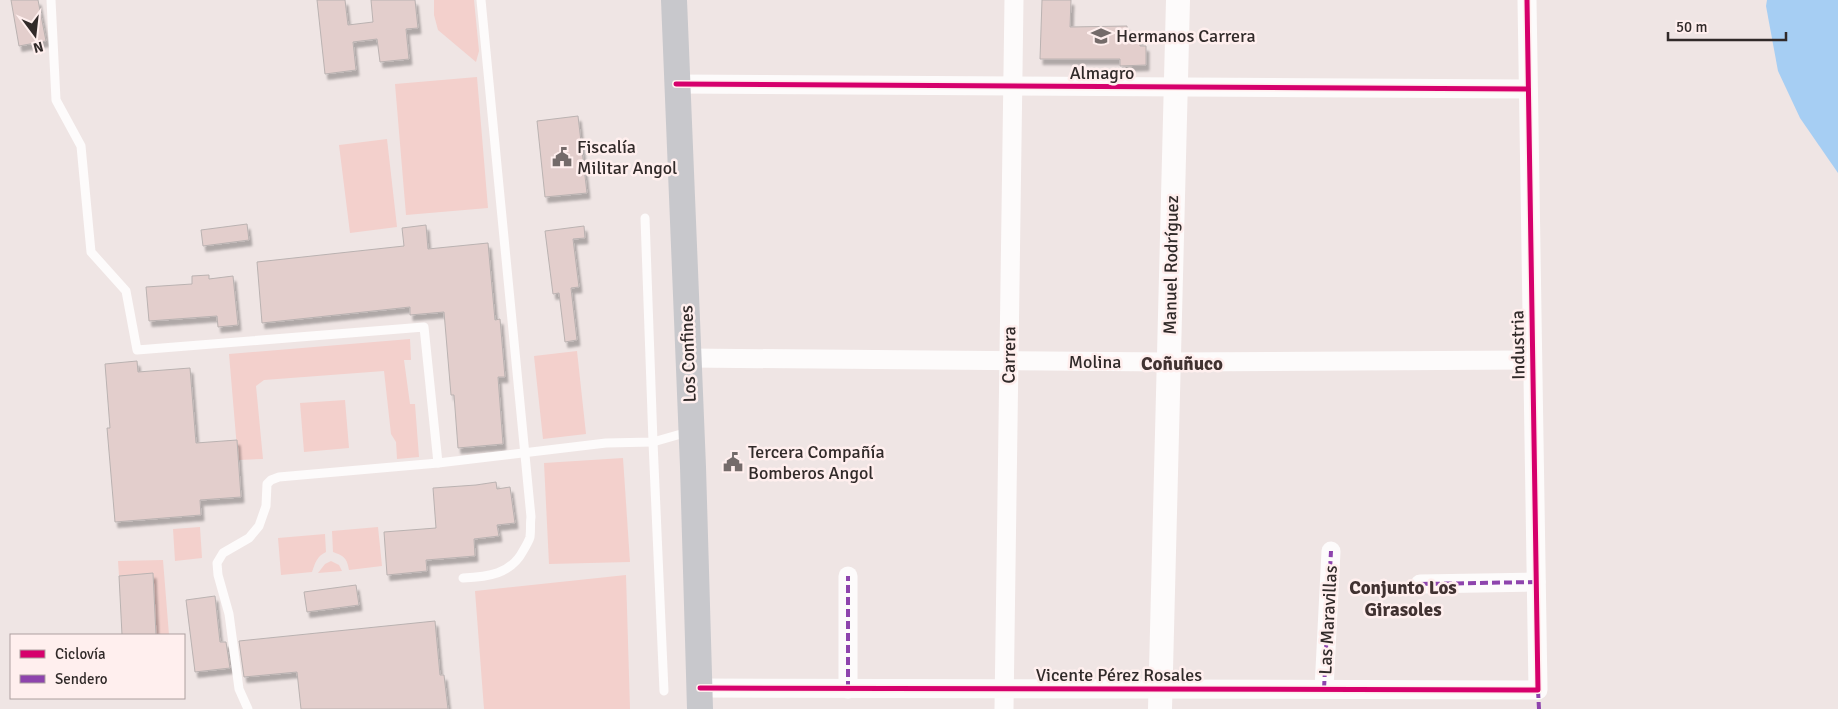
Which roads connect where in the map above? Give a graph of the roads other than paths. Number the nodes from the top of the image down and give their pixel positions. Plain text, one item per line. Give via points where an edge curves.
1 (51, 0) edge
2 (481, 0) edge
3 (674, 0) edge
4 (1014, 0) edge
5 (1178, 0) edge
6 (1527, 0) edge
7 (676, 84) junction
8 (1013, 86) junction
9 (1176, 88) junction
10 (1528, 90) junction
11 (645, 218) dead end
12 (688, 358) junction
13 (1532, 360) junction
14 (1009, 361) junction
15 (1169, 362) junction
16 (691, 432) junction
17 (652, 442) junction
18 (526, 452) junction
19 (438, 463) junction
20 (1331, 551) dead end
21 (848, 576) dead end
22 (463, 578) dead end
23 (1536, 582) junction
24 (1420, 584) dead end
25 (848, 688) junction
26 (1004, 689) junction
27 (1324, 689) junction
28 (1538, 690) joint
29 (664, 691) dead end
30 (700, 699) edge
31 (1160, 699) edge
32 (248, 709) edge
33 (1004, 709) edge

1 - 19 lane via 56,100 81,146 91,252 126,291 137,350 424,327
2 - 18 lane
3 - 7 main road, Los Confines
4 - 8 street, Carrera
5 - 9 street, Manuel Rodríguez
6 - 10 street, Industria
7 - 8 street, Almagro
7 - 12 main road, Los Confines
8 - 9 street, Almagro
8 - 14 street, Carrera
9 - 10 street, Almagro
9 - 15 street, Manuel Rodríguez
10 - 13 street, Industria
11 - 17 lane
12 - 14 street, Molina
12 - 16 main road, Los Confines
13 - 15 street, Molina
13 - 23 street, Industria
14 - 15 street, Molina
14 - 26 street, Carrera
15 - 31 street, Manuel Rodríguez
16 - 17 lane
16 - 30 main road, Los Confines
17 - 18 lane via 606,443
17 - 29 lane
18 - 19 lane
18 - 22 lane via 530,538 518,560 507,569 479,578
19 - 32 lane via 279,477 267,484 266,506 258,526 248,538 223,553 217,562 229,614 239,689
20 - 27 street, Las Maravillas
21 - 25 street
23 - 24 street
23 - 28 street, Industria
25 - 26 street, Vicente Pérez Rosales
25 - 30 street, Vicente Pérez Rosales
26 - 31 street, Vicente Pérez Rosales
26 - 33 street, Carrera
27 - 28 street, Vicente Pérez Rosales
27 - 31 street, Vicente Pérez Rosales

